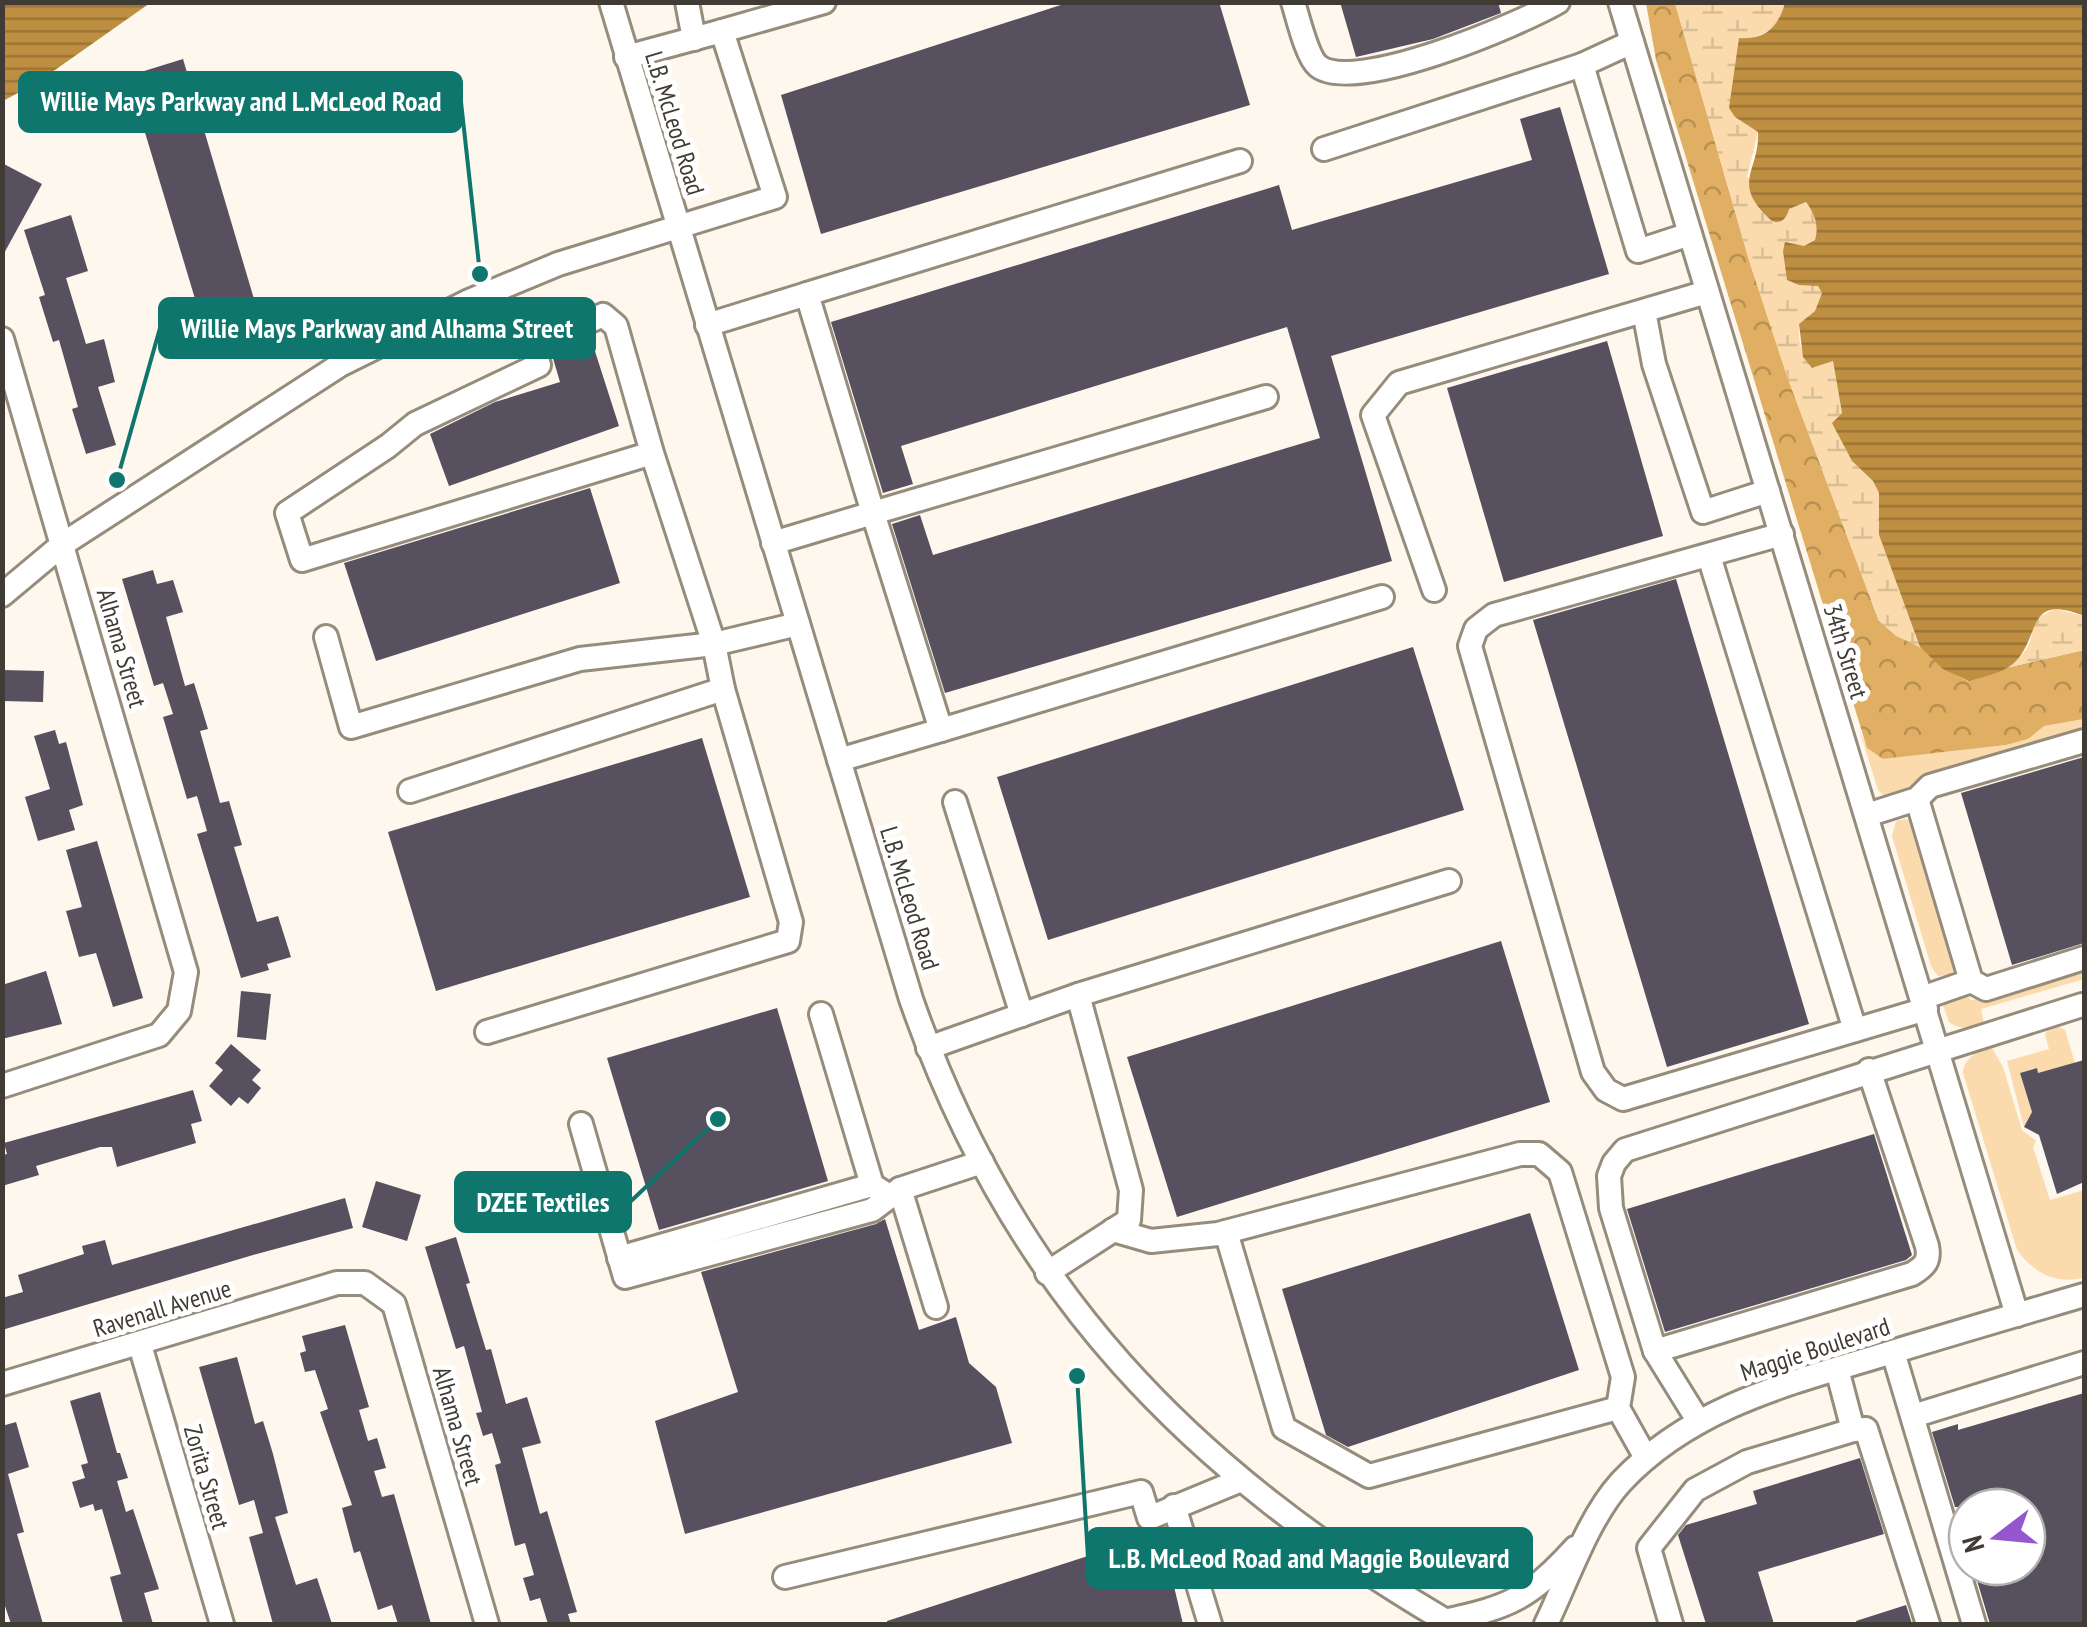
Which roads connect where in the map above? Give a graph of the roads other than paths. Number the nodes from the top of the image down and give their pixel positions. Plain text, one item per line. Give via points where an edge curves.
1 (610, 2) edge
2 (687, 2) edge
3 (824, 2) edge
4 (1293, 2) edge
5 (1620, 2) edge
6 (1547, 5) edge
7 (722, 31) junction
8 (694, 39) junction
9 (1632, 42) junction
10 (626, 57) junction
11 (1582, 66) junction
12 (1324, 148) dead end
13 (1240, 161) dead end
14 (678, 226) junction
15 (1690, 234) junction
16 (1708, 292) junction
17 (807, 294) junction
18 (1644, 311) junction
19 (707, 325) junction
20 (2, 339) edge
21 (1266, 397) dead end
22 (652, 452) junction
23 (1768, 490) junction
24 (873, 513) junction
25 (1782, 534) junction
26 (773, 543) junction
27 (63, 544) junction
28 (1709, 556) junction
29 (1434, 590) dead end
30 (2, 595) edge
31 (1382, 598) dead end
32 (798, 624) junction
33 (326, 637) dead end
34 (714, 644) junction
35 (723, 689) junction
36 (940, 730) junction
37 (2084, 741) edge
38 (839, 760) junction
39 (410, 791) dead end
40 (1917, 799) junction
41 (954, 802) dead end
42 (1866, 815) junction
43 (1449, 881) dead end
44 (2084, 958) edge
45 (1972, 982) junction
46 (1078, 995) junction
47 (1924, 1003) junction
48 (2082, 1005) edge
49 (821, 1014) dead end
50 (1022, 1014) junction
51 (1855, 1030) junction
52 (487, 1032) dead end
53 (928, 1048) junction
54 (1938, 1050) junction
55 (1870, 1070) junction
56 (2, 1086) edge
57 (581, 1124) dead end
58 (982, 1162) junction
59 (887, 1190) junction
60 (1113, 1230) junction
61 (1226, 1232) junction
62 (1047, 1273) junction
63 (337, 1283) joint
64 (2084, 1294) edge
65 (936, 1308) dead end
66 (2017, 1315) junction
67 (140, 1344) junction
68 (1655, 1351) junction
69 (1893, 1352) junction
70 (2084, 1363) edge
71 (1836, 1369) junction
72 (2, 1384) edge
73 (1618, 1408) junction
74 (1913, 1416) junction
75 (1699, 1422) junction
76 (1854, 1430) junction
77 (1646, 1458) junction
78 (1241, 1480) junction
79 (1174, 1506) junction
80 (1590, 1530) junction
81 (785, 1577) dead end
82 (1448, 1623) edge
83 (222, 1624) edge
84 (487, 1624) edge
85 (1210, 1624) edge
86 (1546, 1624) edge
87 (1671, 1624) edge
88 (1928, 1624) edge
89 (1974, 1624) edge

1 - 10 street, L.B. McLeod Road
2 - 8 street
3 - 7 street
4 - 6 street via 1313,60 1334,74 1415,61 1524,22
5 - 9 street, 34th Street
7 - 8 street
7 - 14 street via 775,197
8 - 10 street
9 - 11 street
9 - 15 street, 34th Street
10 - 14 street, L.B. McLeod Road
11 - 12 street
11 - 15 street via 1638,251
13 - 17 street
14 - 19 street, L.B. McLeod Road
14 - 27 street via 558,264 340,364
15 - 16 street, 34th Street
16 - 18 street
16 - 23 street, 34th Street
17 - 19 street
17 - 24 street
18 - 23 street via 1654,364 1703,512
18 - 29 street via 1399,383 1373,415
19 - 26 street, L.B. McLeod Road
20 - 27 street, Alhama Street
21 - 24 street
22 - 22 street via 302,560 287,513 415,424 539,365 533,347 602,315 616,326
22 - 34 street
23 - 25 street, 34th Street
24 - 26 street
24 - 36 street
25 - 28 street
25 - 42 street, 34th Street
26 - 32 street, L.B. McLeod Road
27 - 30 street
27 - 56 street, Alhama Street via 186,972 179,1011 159,1035
28 - 51 street
28 - 51 street via 1494,615 1476,629 1470,646 1593,1072 1606,1090 1624,1098
31 - 36 street
32 - 34 street
32 - 38 street, L.B. McLeod Road
33 - 34 street via 350,727 580,660
34 - 35 street
35 - 39 street
35 - 52 street via 791,922 788,941
36 - 38 street
37 - 40 street via 1930,786
38 - 53 street, L.B. McLeod Road
40 - 42 street
40 - 45 street
41 - 50 street
42 - 47 street, 34th Street
43 - 46 street
44 - 45 street via 1986,989
45 - 47 street
46 - 50 street
46 - 60 street via 1131,1190 1129,1220
47 - 51 street
47 - 54 street, 34th Street
48 - 54 street
49 - 59 street
50 - 53 street
53 - 58 street, L.B. McLeod Road
54 - 55 street
54 - 66 street, 34th Street
55 - 68 street via 1624,1150 1614,1163 1611,1208
55 - 68 street via 1927,1246 1926,1264 1912,1274
57 - 59 street via 625,1276 872,1210
58 - 59 street
58 - 62 street, L.B. McLeod Road
59 - 65 street
60 - 61 street via 1151,1240
60 - 62 street
61 - 73 street via 1284,1428 1369,1476
61 - 73 street via 1540,1154 1560,1172 1566,1190 1622,1377
62 - 78 street, L.B. McLeod Road via 1129,1376
63 - 67 street, Ravenall Avenue
63 - 84 street, Alhama Street via 365,1283 394,1304
64 - 66 street, Maggie Boulevard
66 - 69 street, Maggie Boulevard
67 - 72 street, Ravenall Avenue
67 - 83 street, Zorita Street
68 - 75 street
69 - 71 street, Maggie Boulevard
69 - 74 street
70 - 74 street
71 - 75 street, Maggie Boulevard via 1762,1390
71 - 76 street
73 - 77 street
74 - 89 street
75 - 77 street, Maggie Boulevard
76 - 87 street via 1747,1462 1694,1490 1649,1548
76 - 88 street via 1866,1429
77 - 80 street, Maggie Boulevard via 1618,1485
78 - 79 street
78 - 82 street, L.B. McLeod Road via 1382,1585
79 - 81 street via 1149,1518 1141,1492
79 - 85 street
80 - 82 street via 1520,1599
80 - 86 street, Maggie Boulevard

